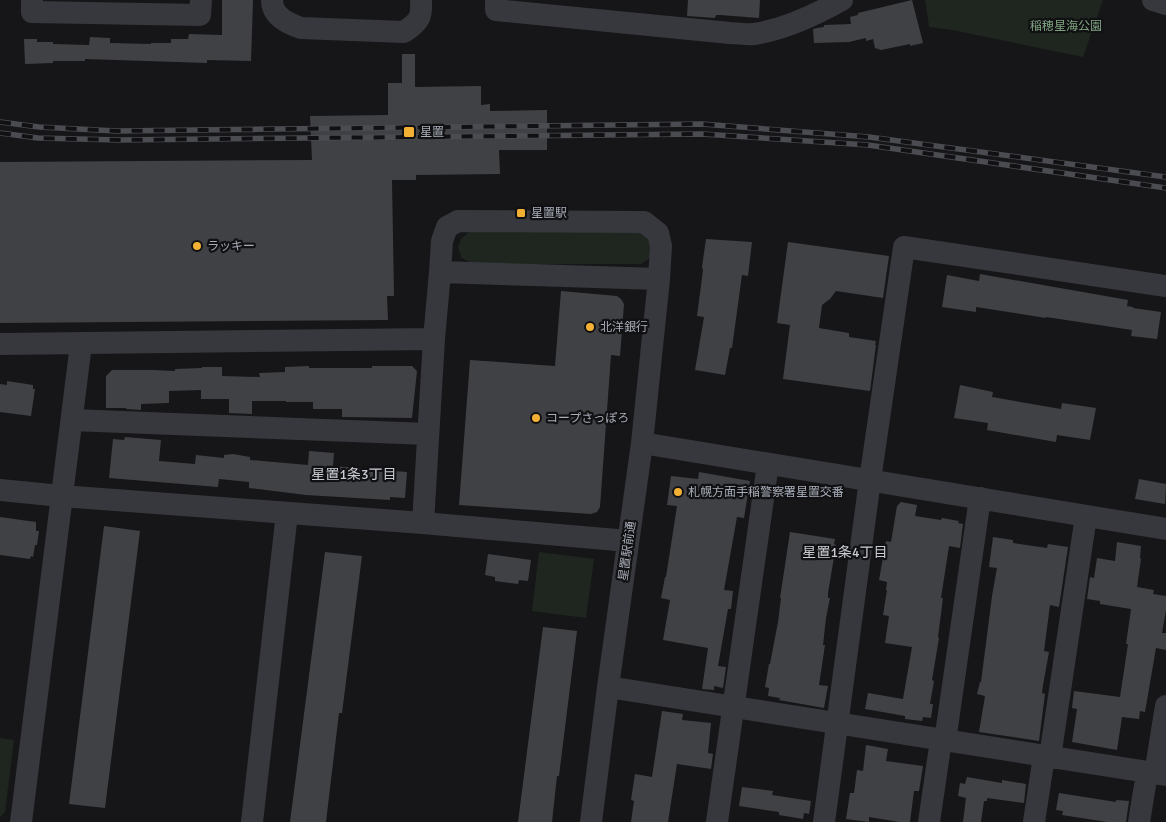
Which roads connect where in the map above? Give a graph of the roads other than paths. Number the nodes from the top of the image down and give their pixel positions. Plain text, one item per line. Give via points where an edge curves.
1 (32, 0) edge
2 (201, 0) edge
3 (272, 0) edge
4 (422, 0) edge
5 (496, 0) edge
6 (842, 0) edge
7 (1153, 0) edge
8 (1166, 4) edge
9 (440, 272) junction
10 (659, 279) junction
11 (1166, 286) edge
12 (434, 339) junction
13 (0, 344) edge
14 (81, 344) junction
15 (72, 420) junction
16 (428, 434) junction
17 (642, 443) junction
18 (768, 464) junction
19 (870, 480) junction
20 (0, 490) edge
21 (61, 496) junction
22 (980, 498) junction
23 (287, 513) junction
24 (1086, 516) junction
25 (422, 523) junction
26 (1166, 529) edge
27 (628, 541) junction
28 (608, 687) junction
29 (1166, 706) edge
30 (733, 707) junction
31 (838, 724) junction
32 (943, 740) junction
33 (1047, 757) junction
34 (1156, 774) edge
35 (20, 822) edge
36 (252, 822) edge
37 (591, 822) edge
38 (717, 822) edge
39 (824, 822) edge
40 (929, 822) edge
41 (1034, 822) edge
42 (1139, 822) edge

1 - 2 street via 32,12 200,15
3 - 4 street via 278,16 301,28 404,32 422,14
5 - 6 street via 496,10 753,34 792,23
7 - 8 street
9 - 10 street
9 - 10 street, 星置駅前通 via 442,241 447,227 458,221 644,222 658,233 662,246
9 - 12 street, 星置駅前通
10 - 17 street, 星置駅前通
11 - 19 street via 904,247
12 - 14 street
12 - 16 street, 星置駅前通
13 - 14 street
14 - 15 street
15 - 16 street
15 - 21 street
16 - 25 street, 星置駅前通
17 - 18 street
17 - 27 street, 星置駅前通
18 - 19 street
18 - 30 street
19 - 22 street
19 - 31 street
20 - 21 street
21 - 23 street
21 - 35 street
22 - 24 street
22 - 32 street
23 - 25 street
23 - 36 street
24 - 26 street
24 - 33 street
25 - 27 street
27 - 28 street, 星置駅前通
28 - 30 street
28 - 37 street, 星置駅前通
29 - 34 street
30 - 31 street
30 - 38 street
31 - 32 street
31 - 39 street
32 - 33 street
32 - 40 street
33 - 34 street
33 - 41 street
34 - 42 street

